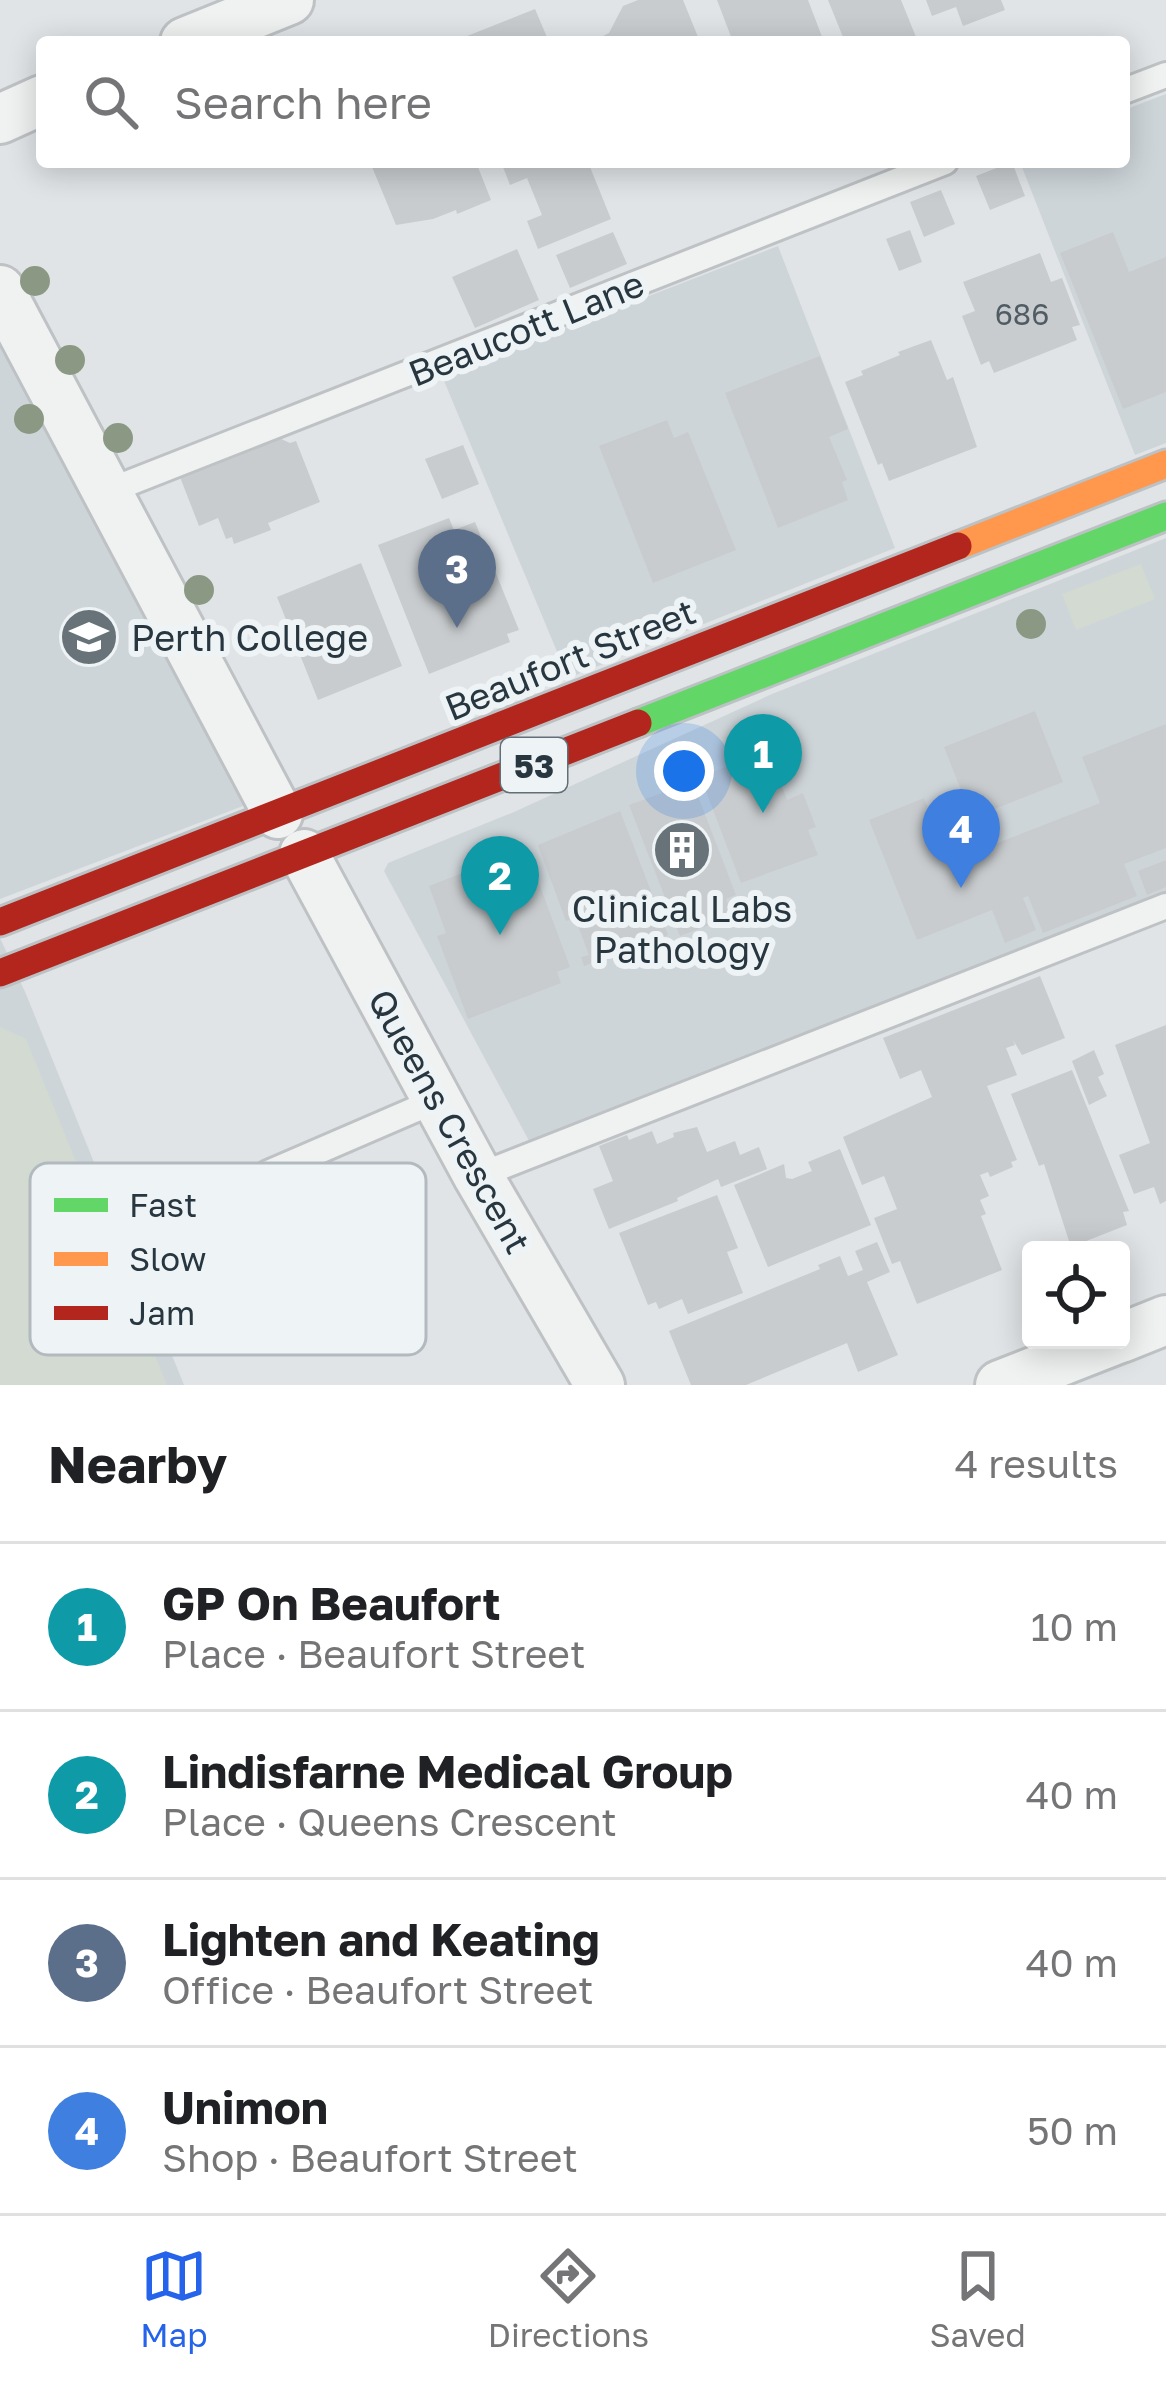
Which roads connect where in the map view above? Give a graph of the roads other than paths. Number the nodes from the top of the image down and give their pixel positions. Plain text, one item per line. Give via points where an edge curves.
1 (290, 0) edge
2 (200, 36) edge
3 (1166, 75) edge
4 (1130, 90) edge
5 (36, 103) edge
6 (0, 118) edge
7 (931, 168) edge
8 (0, 290) edge
9 (1166, 464) edge
10 (106, 492) junction
11 (1166, 516) edge
12 (278, 814) junction
13 (304, 854) junction
14 (1166, 906) edge
15 (0, 922) edge
16 (0, 973) edge
17 (435, 1097) junction
18 (292, 1163) edge
19 (478, 1176) junction
20 (1166, 1320) edge
21 (1130, 1334) edge
22 (1092, 1349) edge
23 (599, 1385) edge
24 (1000, 1385) edge

1 - 2 street
3 - 4 lane
5 - 6 street
7 - 10 lane, Beaucott Lane
8 - 10 street
9 - 12 main road, Beaufort Street / 53
10 - 12 street
11 - 13 main road, 53
12 - 15 main road, Beaufort Street / 53
13 - 16 main road, 53
13 - 17 street, Queens Crescent
14 - 19 lane
17 - 18 lane
17 - 19 street, Queens Crescent
19 - 23 street, Queens Crescent
20 - 21 street
22 - 24 street

